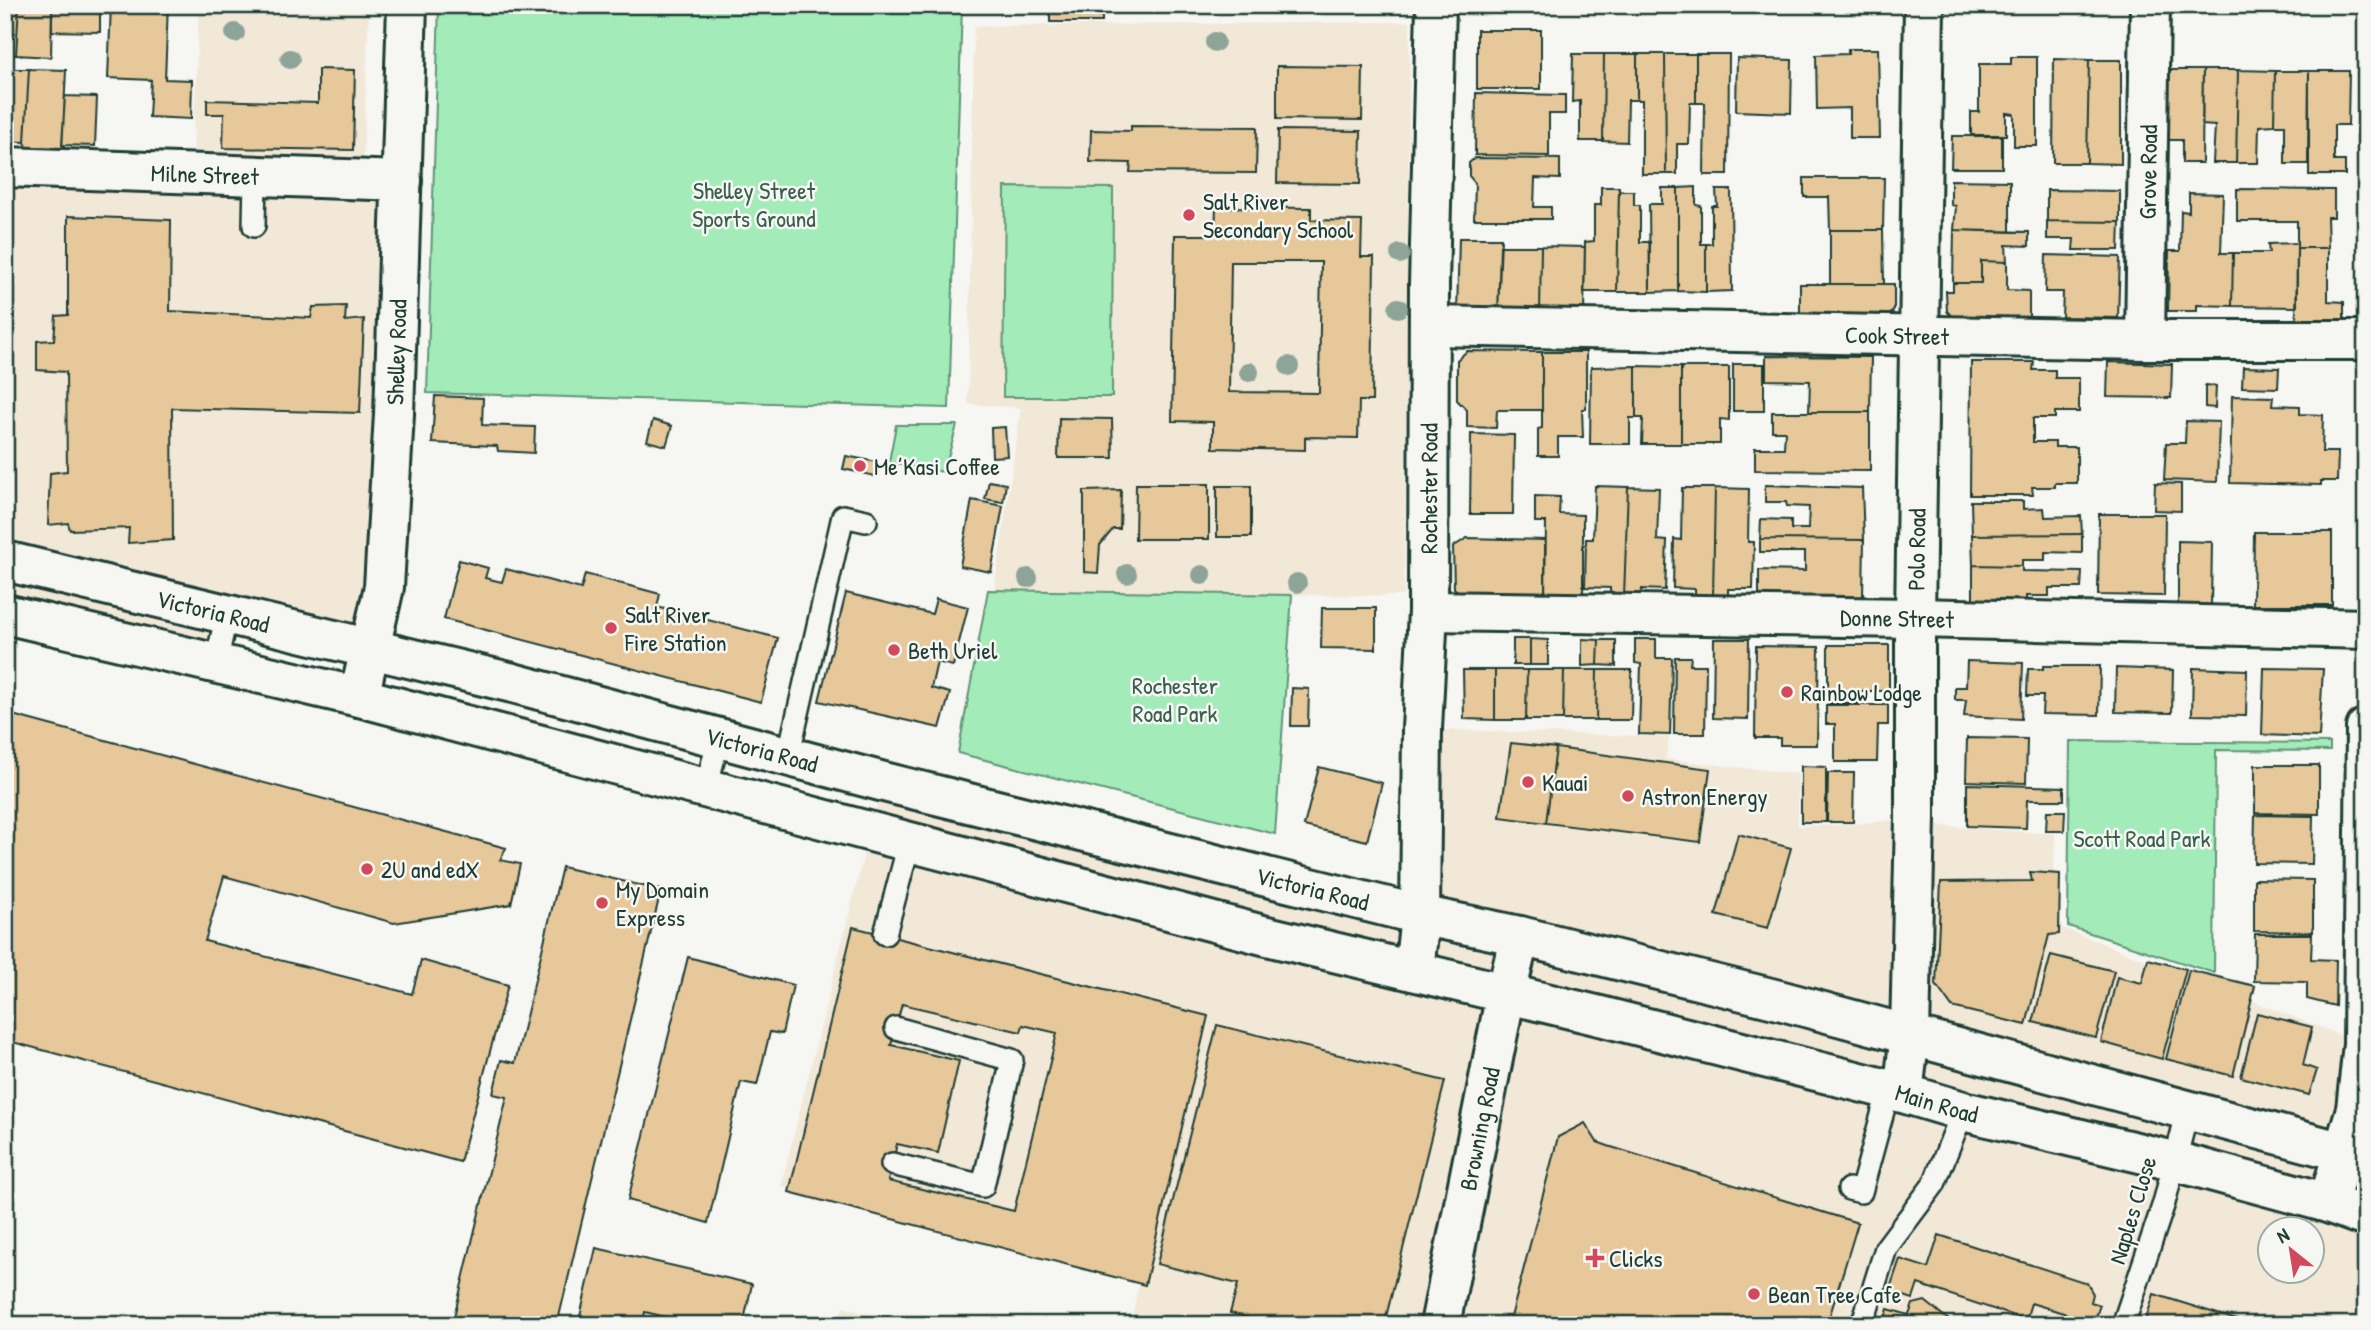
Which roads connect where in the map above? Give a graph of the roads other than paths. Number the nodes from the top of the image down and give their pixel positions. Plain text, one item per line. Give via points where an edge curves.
1 (407, 5) edge
2 (1436, 5) edge
3 (1924, 5) edge
4 (2150, 5) edge
5 (5, 167) edge
6 (255, 177) junction
7 (402, 181) junction
8 (254, 226) dead end
9 (1430, 326) junction
10 (1919, 335) junction
11 (2145, 340) junction
12 (2366, 340) edge
13 (866, 521) dead end
14 (5, 561) edge
15 (1428, 611) junction
16 (227, 613) junction
17 (5, 614) edge
18 (1915, 618) junction
19 (2366, 629) edge
20 (370, 647) junction
21 (216, 663) junction
22 (359, 697) junction
23 (2366, 728) edge
24 (719, 738) junction
25 (788, 757) junction
26 (706, 788) junction
27 (922, 791) junction
28 (910, 840) junction
29 (1420, 915) junction
30 (885, 934) dead end
31 (1520, 936) junction
32 (1414, 971) junction
33 (1506, 993) junction
34 (896, 1028) dead end
35 (1910, 1034) junction
36 (1896, 1091) junction
37 (2188, 1110) junction
38 (1963, 1111) junction
39 (2354, 1156) edge
40 (2174, 1161) junction
41 (892, 1164) dead end
42 (1849, 1189) dead end
43 (2328, 1203) junction
44 (2366, 1216) edge
45 (1440, 1325) edge
46 (1862, 1325) edge
47 (2123, 1325) edge

1 - 7 street, Shelley Road
2 - 9 street, Rochester Road
3 - 10 street, Polo Road
4 - 11 street, Grove Road
5 - 6 street, Milne Street
6 - 7 street, Milne Street
6 - 8 lane
7 - 20 street, Shelley Road via 384,587
9 - 10 street, Cook Street
9 - 15 street, Rochester Road
10 - 11 street, Cook Street
10 - 18 street, Polo Road
11 - 12 street, Cook Street
13 - 25 lane via 843,516
14 - 16 street, Victoria Road
15 - 18 street, Donne Street
15 - 29 street, Rochester Road
16 - 20 street, Victoria Road
16 - 21 lane
17 - 21 street, Victoria Road
18 - 19 street, Donne Street
18 - 35 street, Polo Road
20 - 22 street, Shelley Road
20 - 24 street, Victoria Road
21 - 22 street, Victoria Road
22 - 26 street, Victoria Road
23 - 39 street via 2363,1044
24 - 25 street, Victoria Road
24 - 26 lane
25 - 27 street, Victoria Road
26 - 28 street, Victoria Road
27 - 28 street
27 - 29 street, Victoria Road
28 - 30 lane
28 - 32 street, Victoria Road
29 - 31 street, Victoria Road
29 - 32 street, Rochester Road
31 - 33 street, Browning Road
31 - 35 street
32 - 33 street, Victoria Road
33 - 36 street, Main Road
33 - 45 street, Browning Road
34 - 41 lane via 1012,1060 983,1186
35 - 36 street, Polo Road
35 - 37 street
36 - 38 street, Main Road
36 - 42 lane via 1861,1192
37 - 39 street
37 - 40 lane, Naples Close
38 - 40 street, Main Road
38 - 46 lane via 1934,1184 1886,1248
39 - 43 street
40 - 43 street, Main Road
40 - 47 lane, Naples Close
43 - 44 street, Main Road

